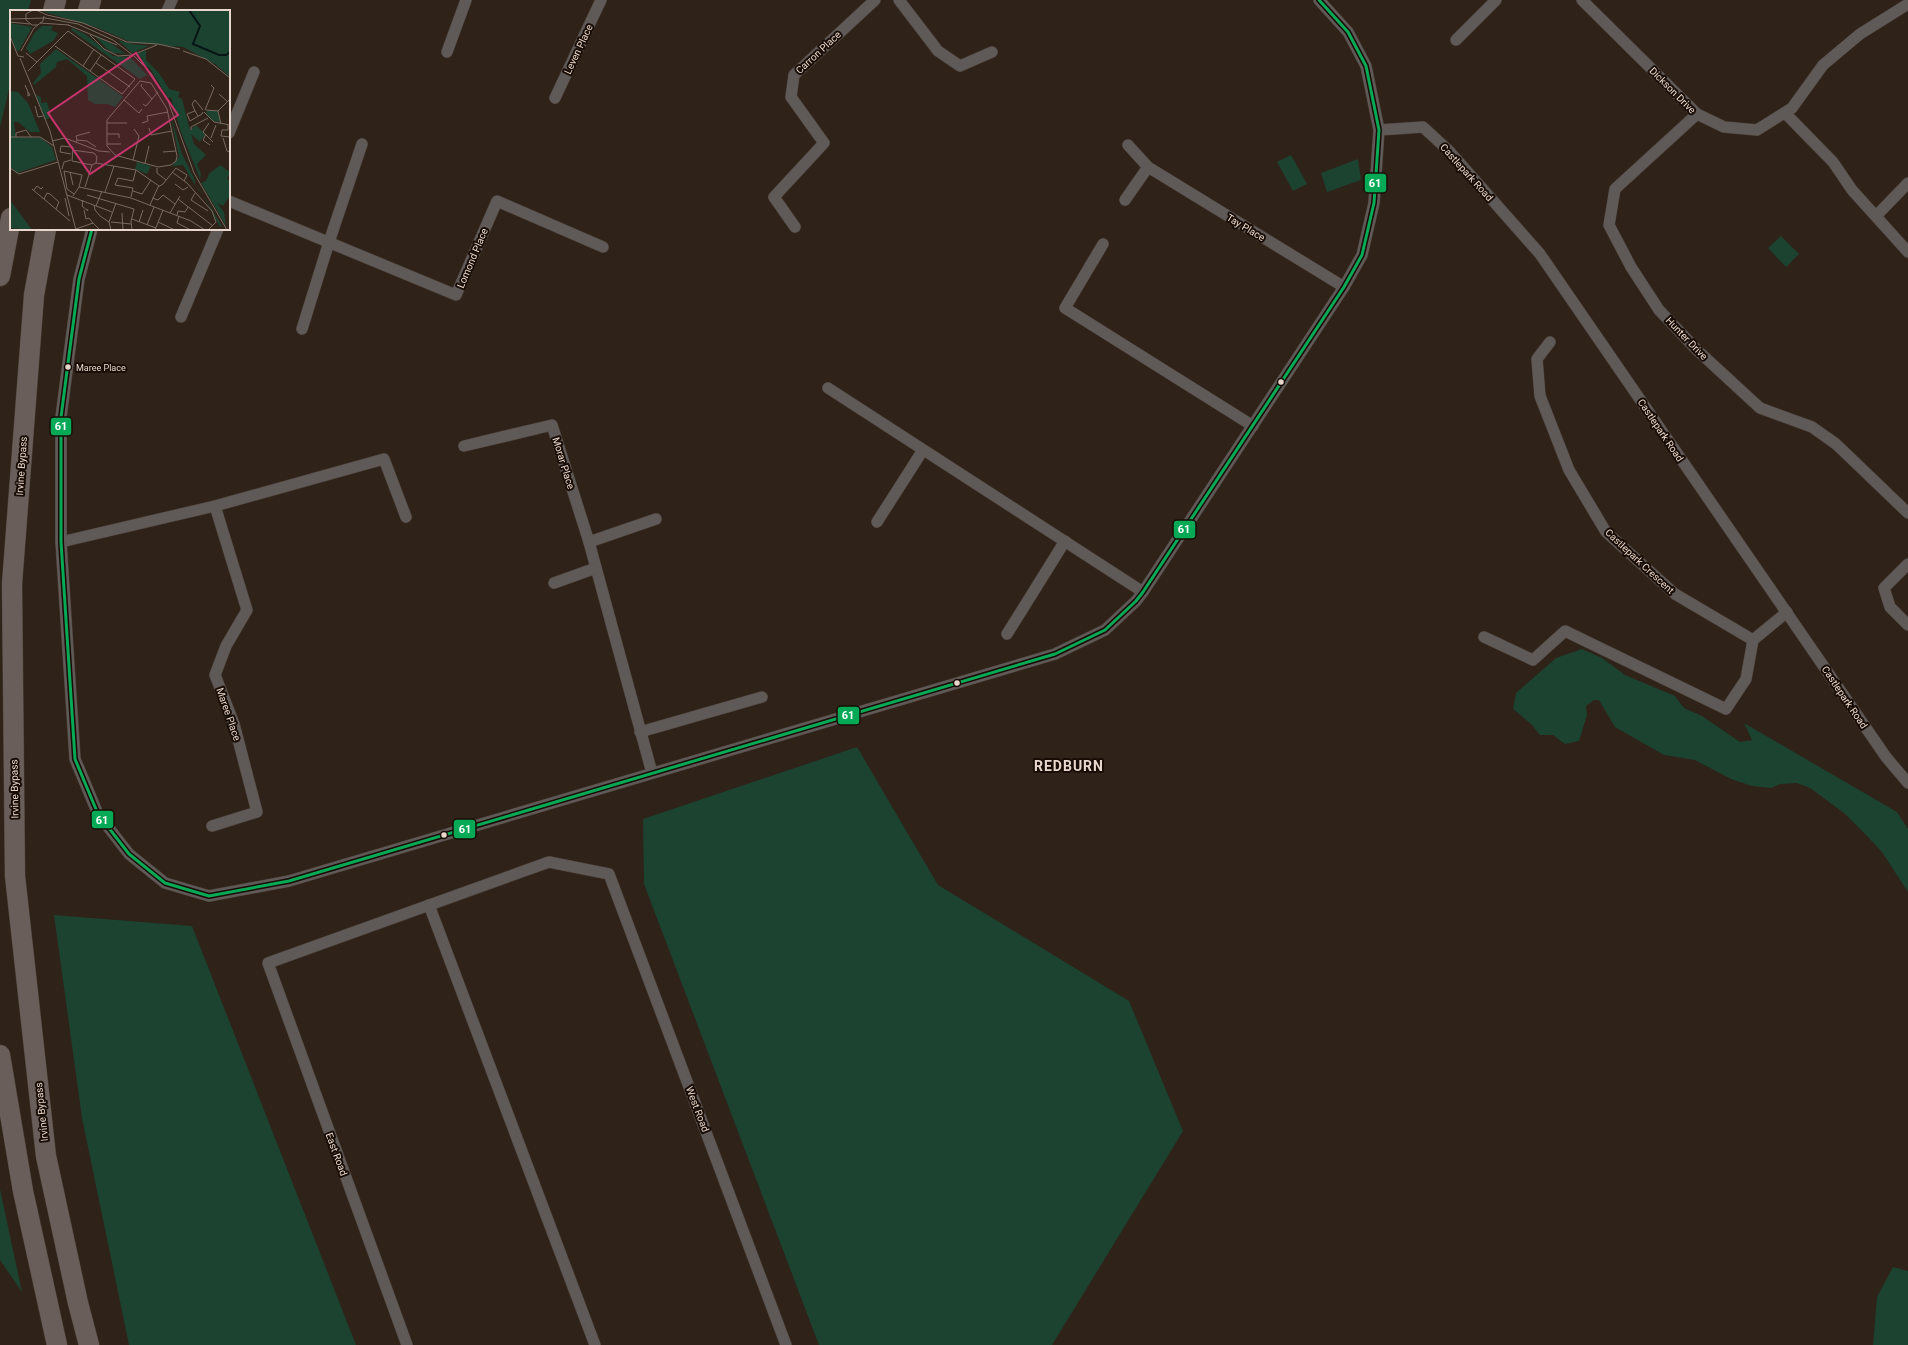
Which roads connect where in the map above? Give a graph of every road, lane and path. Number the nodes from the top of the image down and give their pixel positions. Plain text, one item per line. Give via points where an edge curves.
1 (56, 0) edge
2 (91, 0) edge
3 (172, 0) edge
4 (466, 0) edge
5 (601, 0) edge
6 (875, 0) edge
7 (899, 0) edge
8 (1319, 0) edge
9 (1496, 0) edge
10 (1582, 0) edge
11 (1908, 4) edge
12 (53, 10) edge
13 (88, 10) edge
14 (168, 10) edge
15 (1456, 40) dead end
16 (447, 52) dead end
17 (992, 52) dead end
18 (254, 72) dead end
19 (555, 98) dead end
20 (1785, 113) junction
21 (1697, 114) junction
22 (1379, 130) junction
23 (230, 131) edge
24 (362, 144) dead end
25 (1128, 144) dead end
26 (1148, 167) junction
27 (1908, 183) edge
28 (1125, 200) dead end
29 (230, 201) edge
30 (1876, 216) junction
31 (10, 223) edge
32 (795, 227) dead end
33 (46, 230) edge
34 (92, 230) edge
35 (218, 230) edge
36 (329, 242) junction
37 (1103, 244) dead end
38 (603, 246) dead end
39 (1908, 252) edge
40 (0, 276) edge
41 (1344, 287) junction
42 (181, 317) dead end
43 (302, 329) dead end
44 (1550, 342) dead end
45 (828, 388) dead end
46 (1253, 426) junction
47 (464, 446) dead end
48 (923, 450) junction
49 (215, 506) junction
50 (1908, 514) edge
51 (406, 517) dead end
52 (656, 519) dead end
53 (877, 522) dead end
54 (1065, 541) junction
55 (61, 542) junction
56 (589, 542) junction
57 (1908, 564) edge
58 (596, 568) junction
59 (554, 583) dead end
60 (1143, 592) junction
61 (1787, 612) junction
62 (1908, 625) edge
63 (1007, 634) dead end
64 (1484, 637) dead end
65 (1753, 640) junction
66 (762, 697) dead end
67 (640, 732) junction
68 (652, 773) junction
69 (1908, 783) edge
70 (212, 826) dead end
71 (429, 906) junction
72 (0, 1055) edge
73 (57, 1345) edge
74 (89, 1345) edge
75 (407, 1345) edge
76 (595, 1345) edge
77 (786, 1345) edge

1 - 12 highway
2 - 13 highway
3 - 14 street
4 - 16 street
5 - 19 street, Leven Place
6 - 32 street, Carron Place via 794,75 792,97 824,143 774,197
7 - 17 street via 938,51 960,66
8 - 22 street via 1348,32 1366,66
9 - 15 street
10 - 21 street, Dickson Drive
11 - 20 street, Dickson Drive via 1860,34 1823,65 1792,108
18 - 23 street
20 - 21 street, Dickson Drive via 1757,130 1724,128
20 - 30 street via 1833,162 1852,190
21 - 50 street, Hunter Drive via 1615,189 1609,225 1631,267 1659,310 1697,350 1760,408 1812,427 1836,444
22 - 41 street via 1374,203 1362,255
22 - 61 street, Castlepark Road via 1423,127 1449,151 1540,254
24 - 36 street
25 - 26 street, Tay Place
26 - 28 street
26 - 41 street, Tay Place
27 - 30 street
29 - 36 street, Lomond Place
30 - 39 street
31 - 40 highway
33 - 74 highway, Irvine Bypass via 34,294 12,584 15,876 46,1156
34 - 55 street via 80,279 61,417
35 - 42 street
36 - 38 street, Lomond Place via 456,295 497,201
36 - 43 street
37 - 46 street via 1065,308
41 - 46 street
44 - 65 street, Castlepark Crescent via 1537,360 1540,396 1569,470 1606,532 1675,594
45 - 48 street
46 - 60 street
47 - 56 street, Morar Place via 552,425
48 - 53 street
48 - 54 street
49 - 51 street via 384,459
49 - 55 street
49 - 70 street, Maree Place via 247,610 226,646 215,675 234,724 258,812
52 - 56 street
54 - 60 street
54 - 63 street
55 - 68 street via 75,759 98,814 129,854 165,883 209,896 289,881
56 - 58 street, Morar Place
57 - 62 street via 1884,588 1890,607
58 - 59 street
58 - 67 street, Morar Place
60 - 68 street via 1105,630 1055,654
61 - 65 street
61 - 69 street, Castlepark Road via 1886,757
64 - 65 street via 1533,660 1565,631 1726,709 1746,679
66 - 67 street
67 - 68 street, Morar Place
71 - 75 street, East Road via 268,963
71 - 76 street
71 - 77 street, West Road via 549,862 609,874
72 - 73 highway via 23,1191

